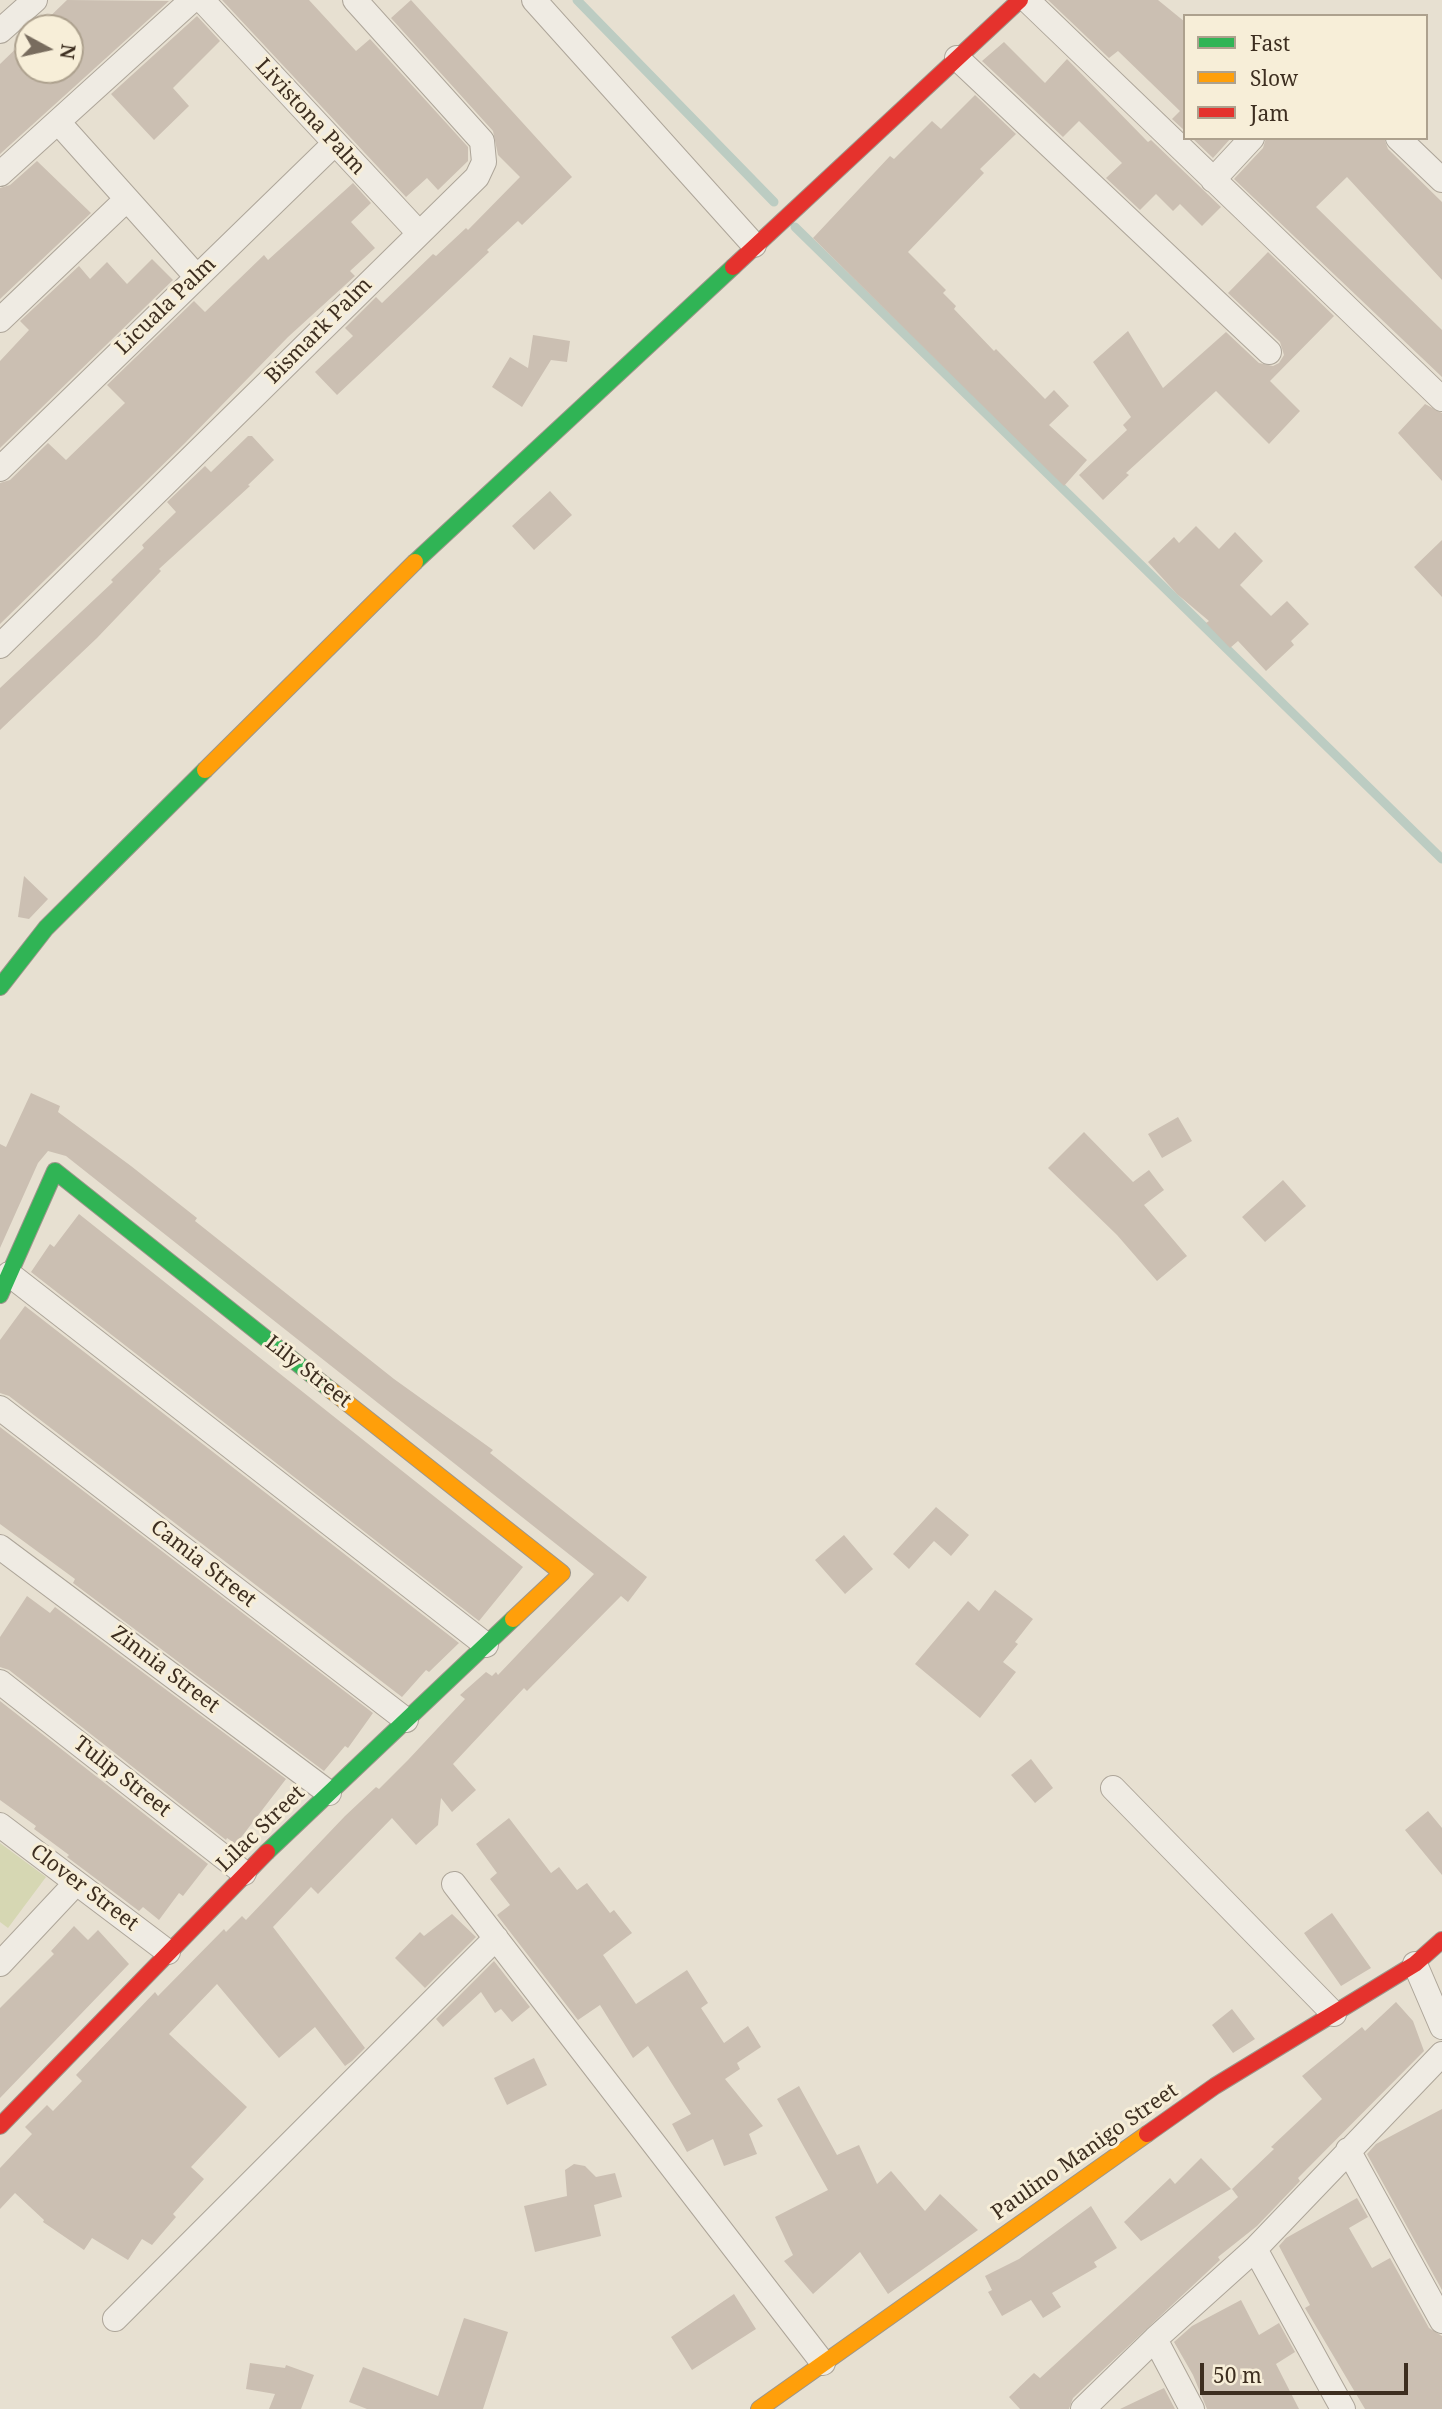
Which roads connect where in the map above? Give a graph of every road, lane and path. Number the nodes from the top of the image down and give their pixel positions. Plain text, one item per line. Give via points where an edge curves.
1 (35, 0) edge
2 (192, 0) edge
3 (202, 0) edge
4 (355, 0) edge
5 (534, 0) edge
6 (1020, 0) edge
7 (1027, 0) edge
8 (0, 31) edge
9 (957, 58) junction
10 (58, 122) junction
11 (1250, 140) edge
12 (1400, 140) edge
13 (334, 144) junction
14 (0, 174) edge
15 (1213, 180) junction
16 (1442, 180) edge
17 (127, 199) junction
18 (419, 233) junction
19 (754, 245) junction
20 (196, 276) junction
21 (0, 320) edge
22 (1269, 352) dead end
23 (1442, 400) edge
24 (0, 469) edge
25 (0, 646) edge
26 (0, 987) edge
27 (4, 1284) edge
28 (0, 1408) edge
29 (3, 1558) edge
30 (562, 1573) joint
31 (486, 1645) junction
32 (0, 1682) edge
33 (406, 1720) junction
34 (1113, 1788) dead end
35 (329, 1793) junction
36 (0, 1825) edge
37 (244, 1873) junction
38 (76, 1883) junction
39 (454, 1884) dead end
40 (496, 1938) junction
41 (1442, 1940) edge
42 (167, 1952) junction
43 (0, 1964) edge
44 (1415, 1964) junction
45 (1335, 2014) junction
46 (1442, 2027) edge
47 (1442, 2054) edge
48 (1, 2123) edge
49 (1348, 2150) junction
50 (1255, 2249) junction
51 (115, 2319) dead end
52 (1442, 2321) edge
53 (1154, 2339) junction
54 (823, 2363) junction
55 (759, 2409) edge
56 (1083, 2409) edge
57 (1192, 2409) edge
58 (1343, 2409) edge

1 - 8 street
2 - 10 street
3 - 13 street, Livistona Palm
4 - 18 street, Bismark Palm via 482,141 484,162 477,177
5 - 19 street
6 - 9 street
7 - 15 street
9 - 19 street
9 - 22 street
10 - 14 street
10 - 17 street
11 - 15 street
12 - 16 street
13 - 18 street, Livistona Palm
13 - 20 street, Licuala Palm
15 - 23 street
17 - 20 street
17 - 21 street
18 - 25 street, Bismark Palm
19 - 26 street via 398,578 46,928
20 - 24 street, Licuala Palm
27 - 30 street, Lily Street via 55,1171
27 - 31 street
28 - 33 street, Camia Street
29 - 35 street, Zinnia Street
30 - 31 street, Lilac Street
31 - 33 street, Lilac Street
32 - 37 street, Tulip Street
33 - 35 street, Lilac Street
34 - 45 street
35 - 37 street, Lilac Street
36 - 38 street, Clover Street
37 - 42 street, Lilac Street
38 - 42 street, Clover Street
38 - 43 street
39 - 40 street
40 - 51 street
40 - 54 street
41 - 44 street, Paulino Manigo Street
42 - 48 street, Lilac Street
44 - 45 street, Paulino Manigo Street
44 - 46 street
45 - 54 street, Paulino Manigo Street via 1215,2086
47 - 49 street
49 - 50 street
49 - 52 street
50 - 53 street
50 - 58 street
53 - 56 street
53 - 57 street
54 - 55 street, Paulino Manigo Street

